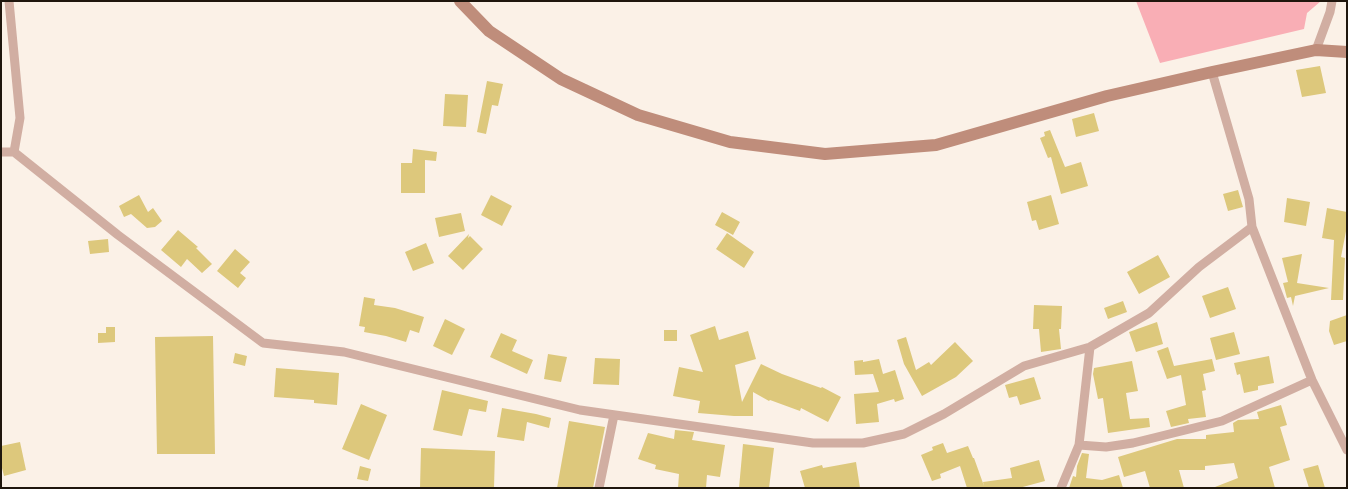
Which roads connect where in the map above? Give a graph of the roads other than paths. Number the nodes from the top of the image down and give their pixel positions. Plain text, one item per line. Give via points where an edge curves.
1 (9, 1) edge
2 (460, 1) edge
3 (1332, 1) edge
4 (1316, 50) junction
5 (1347, 52) edge
6 (1212, 72) junction
7 (1, 152) edge
8 (14, 152) junction
9 (1252, 227) junction
10 (1090, 346) junction
11 (1312, 380) junction
12 (614, 415) junction
13 (1079, 445) junction
14 (1347, 450) edge
15 (599, 488) edge
16 (1061, 488) edge

1 - 8 street via 20,118
2 - 6 street via 489,31 561,80 638,116 730,142 825,154 936,145 1107,96
3 - 4 street
4 - 5 street
4 - 6 street
6 - 9 street via 1249,199
7 - 8 street
8 - 12 street via 118,235 263,343 344,352 580,410
9 - 10 street via 1199,267 1149,313
9 - 11 street
10 - 12 street via 1024,366 904,434 863,443 813,443
10 - 13 street
11 - 13 street via 1222,421 1133,443 1106,447
11 - 14 street
12 - 15 street
13 - 16 street

